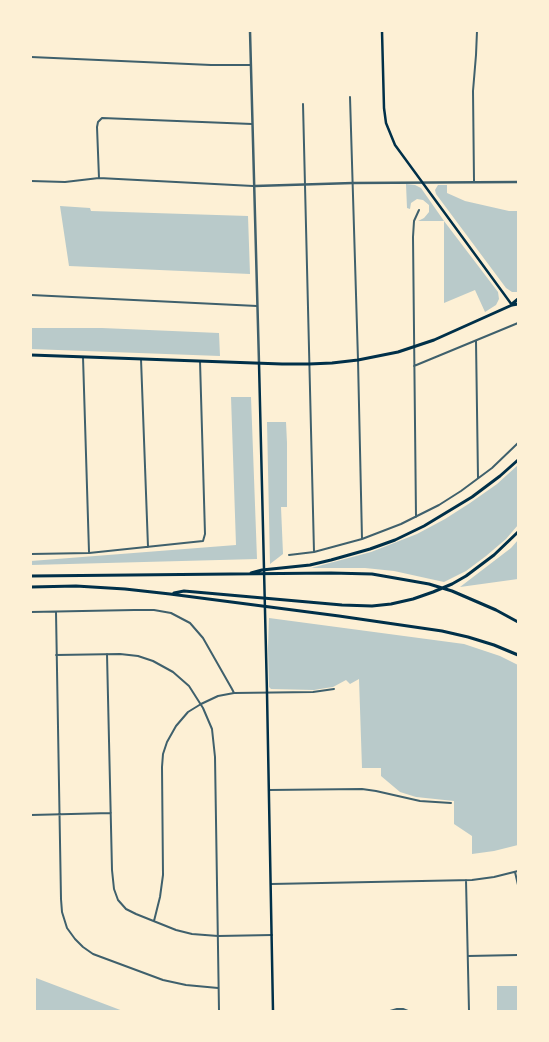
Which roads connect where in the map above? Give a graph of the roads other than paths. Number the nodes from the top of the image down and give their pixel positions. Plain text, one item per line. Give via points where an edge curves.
1 (250, 31) edge
2 (382, 31) edge
3 (477, 31) edge
4 (31, 57) edge
5 (251, 65) junction
6 (350, 97) dead end
7 (303, 104) dead end
8 (252, 124) junction
9 (99, 178) junction
10 (31, 180) edge
11 (422, 182) junction
12 (474, 182) junction
13 (518, 182) edge
14 (353, 183) junction
15 (305, 185) junction
16 (254, 186) junction
17 (419, 210) dead end
18 (31, 295) edge
19 (518, 299) edge
20 (518, 304) edge
21 (512, 305) junction
22 (257, 306) junction
23 (518, 323) edge
24 (476, 341) junction
25 (414, 347) junction
26 (31, 355) edge
27 (83, 357) junction
28 (142, 359) junction
29 (358, 360) junction
30 (200, 361) junction
31 (259, 363) junction
32 (310, 364) junction
33 (414, 366) junction
34 (518, 443) edge
35 (518, 460) edge
36 (478, 479) junction
37 (416, 517) junction
38 (518, 532) edge
39 (362, 539) junction
40 (148, 547) junction
41 (314, 552) junction
42 (89, 553) junction
43 (31, 554) edge
44 (289, 556) dead end
45 (248, 574) junction
46 (31, 576) edge
47 (31, 586) edge
48 (170, 594) junction
49 (31, 612) edge
50 (56, 612) junction
51 (518, 622) edge
52 (107, 654) junction
53 (56, 655) junction
54 (518, 655) edge
55 (334, 689) dead end
56 (234, 693) junction
57 (267, 693) junction
58 (201, 704) junction
59 (269, 790) junction
60 (451, 803) dead end
61 (111, 813) junction
62 (60, 814) junction
63 (31, 815) edge
64 (516, 871) edge
65 (466, 880) junction
66 (271, 884) junction
67 (518, 885) edge
68 (154, 921) junction
69 (272, 935) junction
70 (218, 936) junction
71 (518, 955) edge
72 (468, 956) junction
73 (218, 988) junction
74 (219, 1011) edge
75 (273, 1011) edge
76 (390, 1011) edge
77 (408, 1011) edge
78 (469, 1011) edge

1 - 5 street
2 - 11 main road via 386,123 394,145
3 - 12 street via 473,91
4 - 5 street
5 - 8 street
6 - 14 street
7 - 15 street
8 - 9 street via 102,118 97,127
8 - 16 street
9 - 10 street via 65,182
9 - 16 street
11 - 12 street
11 - 14 street
11 - 21 main road
12 - 13 street
14 - 15 street
14 - 29 street
15 - 16 street
15 - 32 street
16 - 22 street
17 - 25 street via 414,220 413,237
18 - 22 street
19 - 21 main road
20 - 21 main road
21 - 25 main road
22 - 31 street
23 - 24 street
24 - 33 street
24 - 36 street
25 - 29 main road
25 - 33 street
26 - 27 main road
27 - 28 main road
27 - 42 street
28 - 30 main road
28 - 40 street
29 - 32 main road
29 - 39 street
30 - 31 main road
30 - 40 street via 205,534 203,541
31 - 32 main road
31 - 57 main road
32 - 41 street
33 - 37 street
34 - 36 street
35 - 45 main road via 472,497 395,540 310,565
36 - 37 street
37 - 39 street
38 - 48 main road via 466,576 413,599 390,604 357,606 184,591
39 - 41 street
40 - 42 street
41 - 44 street
42 - 43 street
45 - 46 main road
45 - 51 main road via 389,576 452,591
47 - 48 main road via 101,587
48 - 54 main road via 442,631
49 - 50 street
50 - 53 street
50 - 56 street via 154,610 176,615 190,623 203,638
52 - 53 street
52 - 58 street via 126,654 153,661 189,686
52 - 61 street
53 - 62 street
55 - 57 street
56 - 57 street
56 - 58 street
57 - 59 main road
58 - 68 street via 188,712 176,726 164,754 163,875
58 - 70 street via 212,729 215,749
59 - 60 street via 362,789 420,801
59 - 66 main road
61 - 62 street
61 - 68 street via 114,889 118,900 126,909
62 - 63 street
62 - 73 street via 62,912 75,939 93,954 163,980
64 - 65 street
64 - 67 street
65 - 66 street
65 - 72 street
66 - 69 main road
68 - 70 street via 192,934
69 - 70 street
69 - 75 main road
70 - 73 street
71 - 72 street
72 - 78 street
73 - 74 street
76 - 77 street

